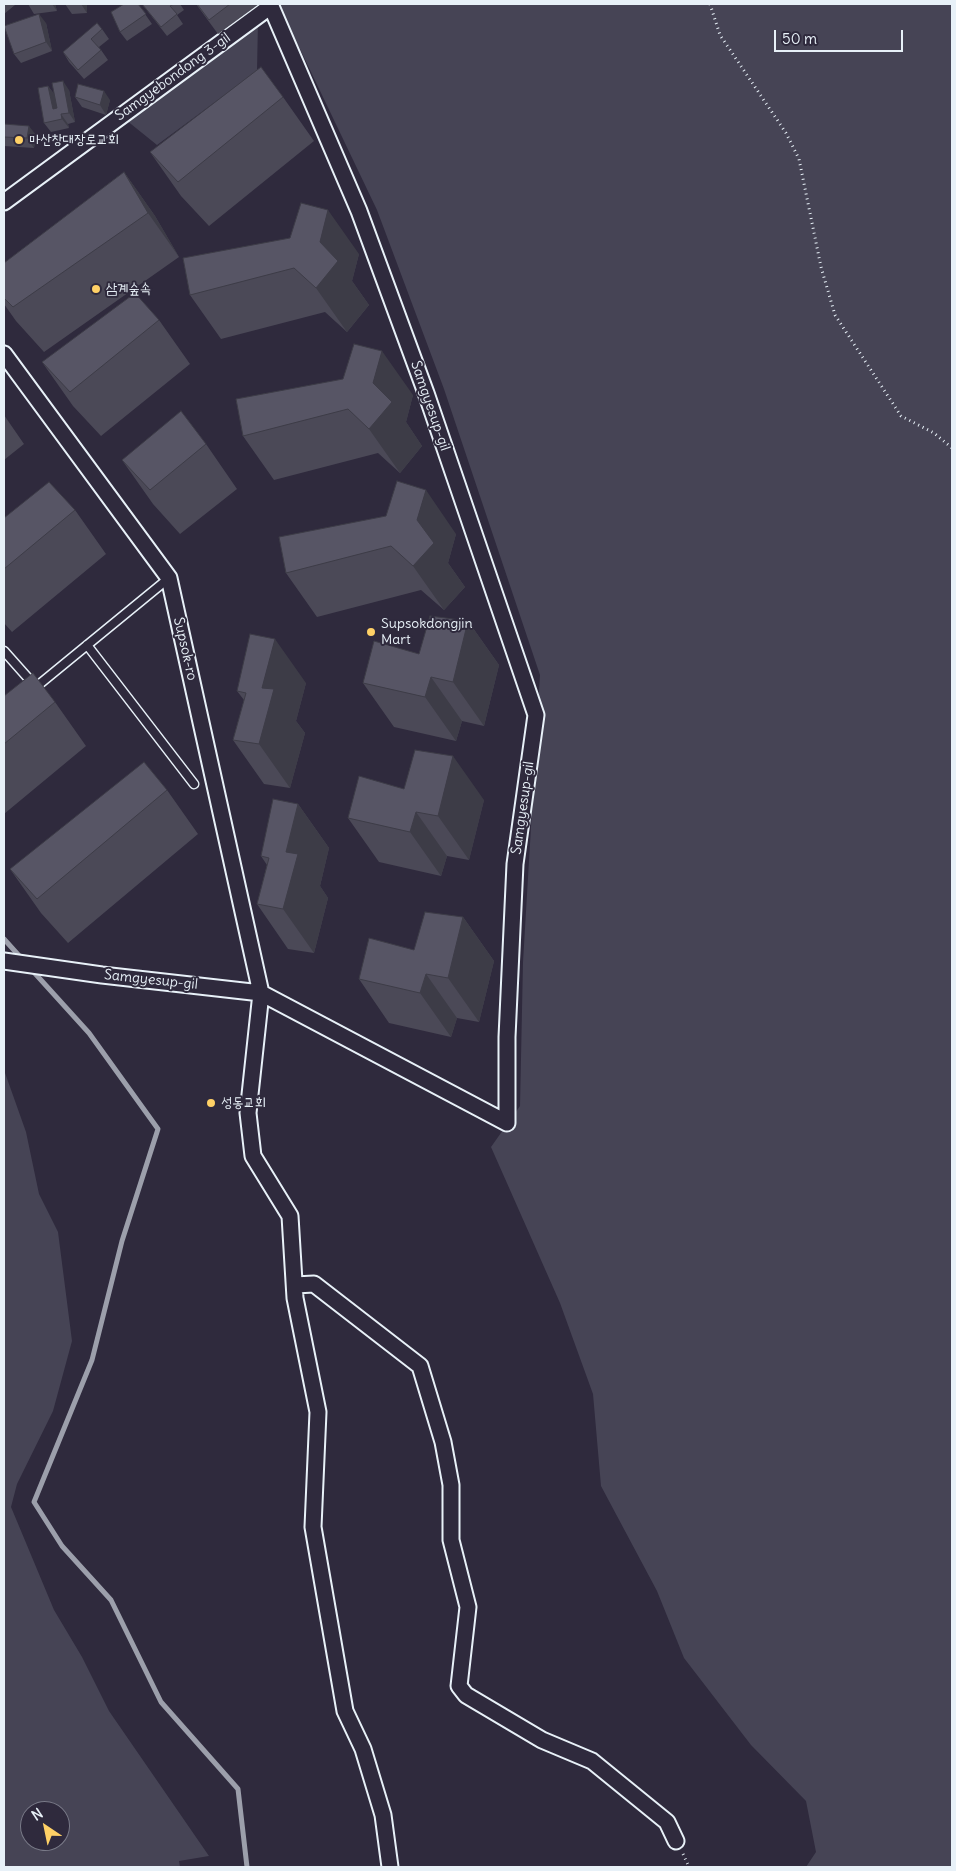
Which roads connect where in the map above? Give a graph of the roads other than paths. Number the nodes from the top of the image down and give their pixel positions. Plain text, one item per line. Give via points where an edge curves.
1 (270, 5) edge
2 (4, 202) edge
3 (4, 354) edge
4 (169, 578) junction
5 (87, 646) junction
6 (4, 651) edge
7 (194, 784) dead end
8 (4, 961) edge
9 (261, 993) junction
10 (295, 1285) junction
11 (676, 1841) dead end
12 (390, 1867) edge

1 - 2 street, Samgyebondong 3-gil
1 - 9 street, Samgyesup-gil via 359,211 426,392 536,715 515,864 507,1037 507,1123
3 - 4 street, Supsok-ro
4 - 5 lane
4 - 9 street, Supsok-ro
5 - 6 lane via 36,687
5 - 7 lane
8 - 9 street, Samgyesup-gil
9 - 10 street, Supsok-ro via 248,1112 253,1156 290,1216
10 - 11 street via 314,1284 420,1366 443,1442 450,1485 451,1540 468,1607 459,1686 466,1695 542,1740 592,1761 667,1822
10 - 12 street, Supsok-ro via 318,1412 313,1527 345,1711 363,1749 384,1815

